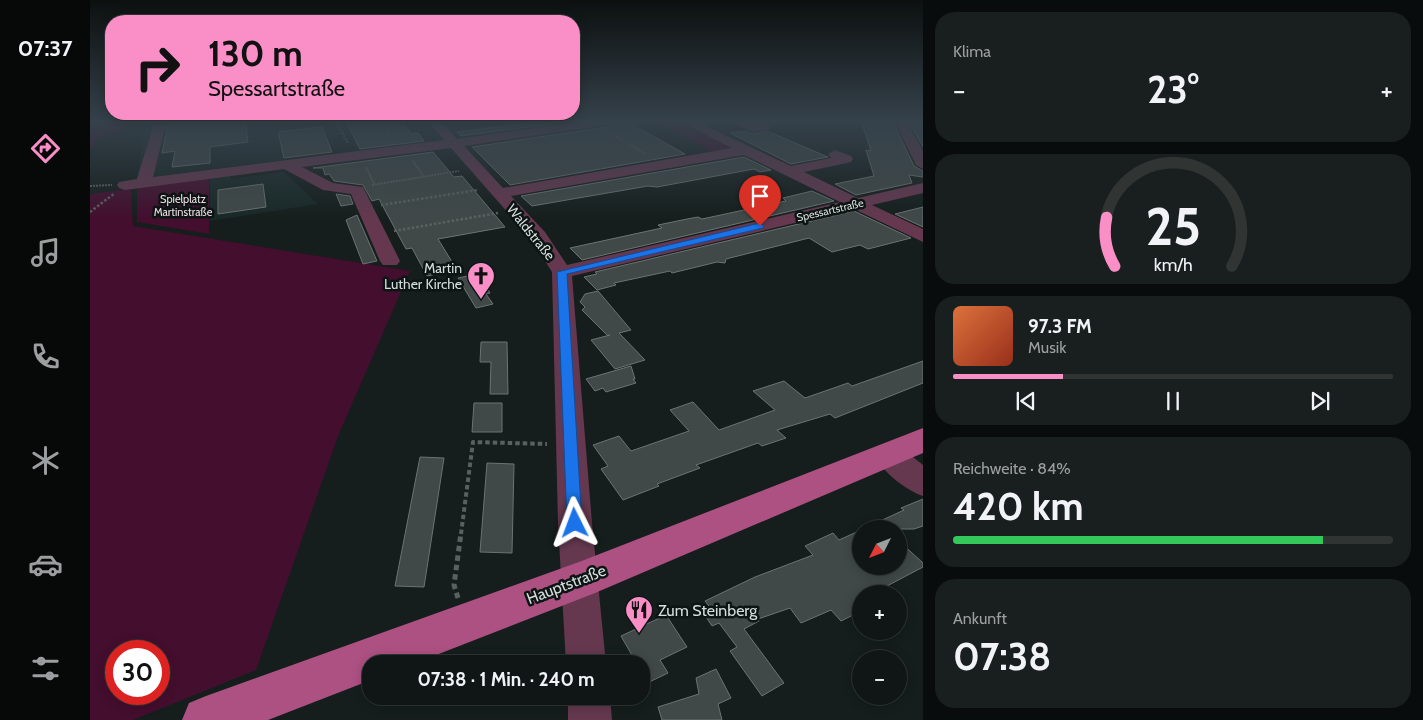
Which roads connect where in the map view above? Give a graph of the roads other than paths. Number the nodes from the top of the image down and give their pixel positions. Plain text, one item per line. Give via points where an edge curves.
1 (152, 154) edge
2 (363, 154) edge
3 (459, 154) edge
4 (725, 154) edge
5 (754, 154) edge
6 (835, 154) dead end
7 (917, 154) edge
8 (285, 164) junction
9 (923, 165) edge
10 (790, 171) junction
11 (144, 182) junction
12 (125, 185) road end
13 (923, 188) edge
14 (492, 191) junction
15 (856, 204) junction
16 (923, 236) edge
17 (390, 261) dead end
18 (562, 272) junction
19 (923, 440) edge
20 (888, 454) junction
21 (923, 483) edge
22 (581, 580) junction
23 (585, 655) edge
24 (589, 705) edge
25 (206, 720) edge
26 (590, 720) edge

1 - 11 street
2 - 8 street
3 - 14 street, Waldstraße
4 - 14 street
5 - 10 street
6 - 10 street via 846,159
7 - 9 street
8 - 11 street
8 - 17 street via 329,187 357,190
10 - 15 street
11 - 12 street
13 - 15 street, Spessartstraße
14 - 18 street, Waldstraße via 538,236
15 - 16 street
15 - 18 street, Spessartstraße
18 - 22 street, Waldstraße
19 - 20 main road, Hauptstraße
20 - 21 street
20 - 22 main road, Hauptstraße
22 - 23 street, Waldstraße
22 - 25 main road, Hauptstraße
24 - 26 street

